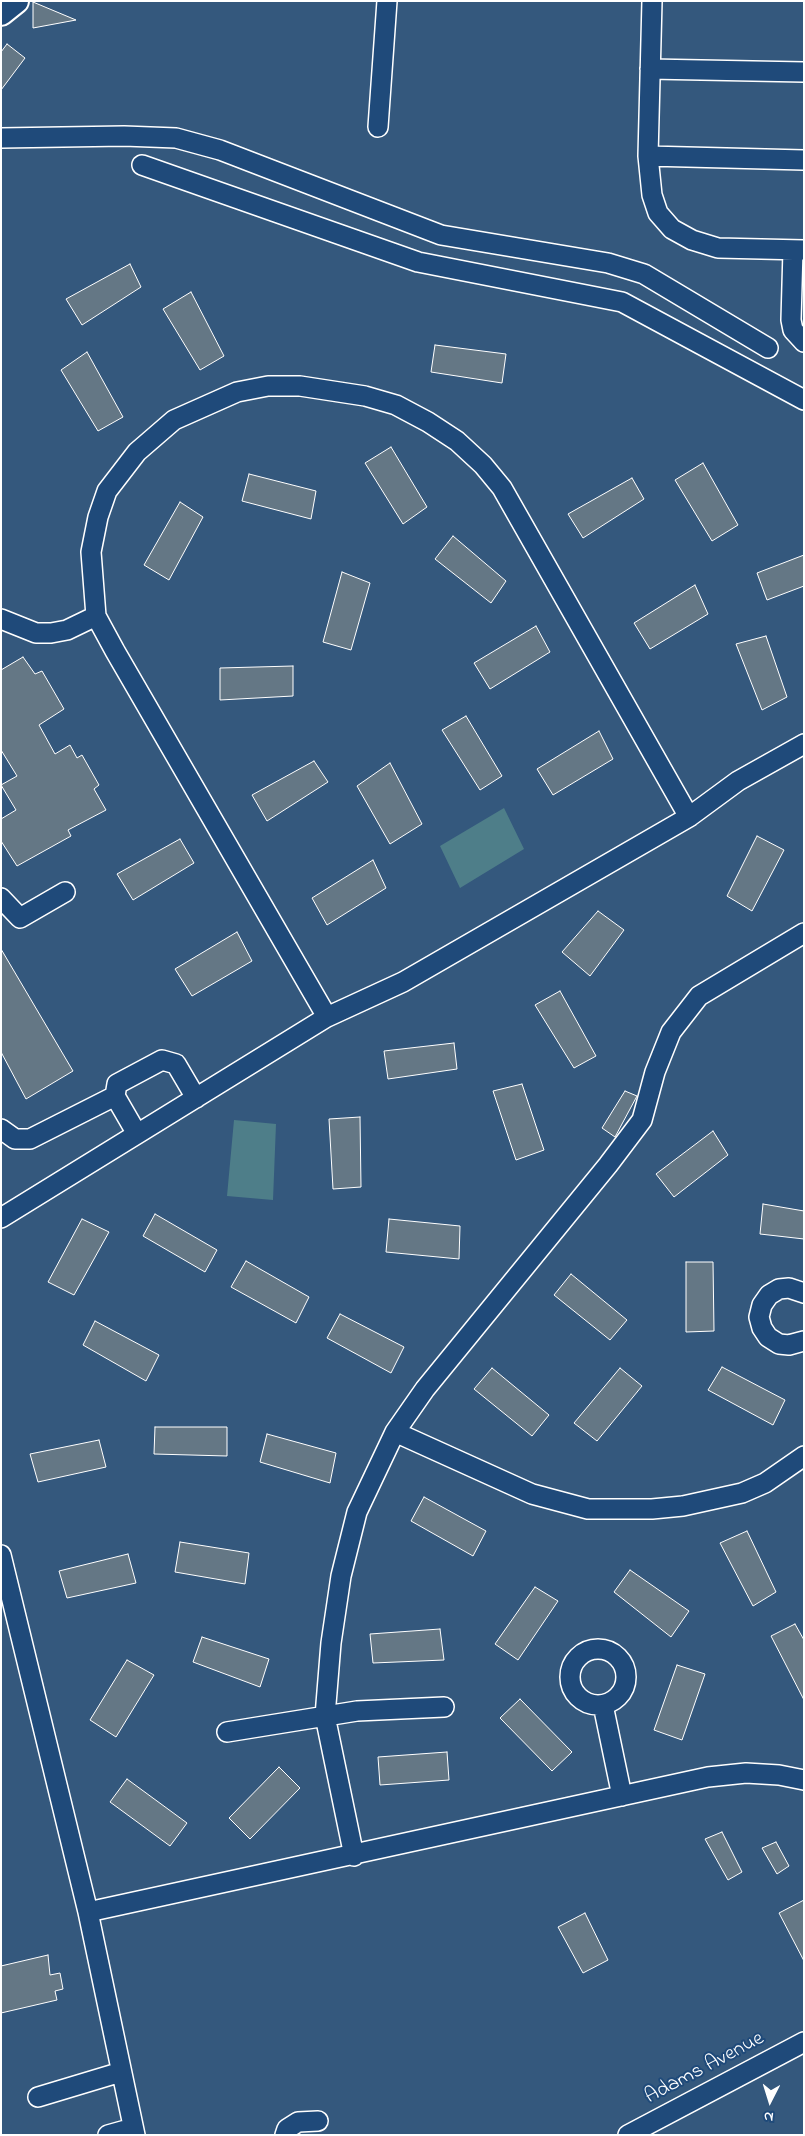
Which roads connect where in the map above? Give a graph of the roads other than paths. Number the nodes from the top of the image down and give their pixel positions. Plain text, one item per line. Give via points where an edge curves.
1 (16, 1) edge
2 (387, 1) edge
3 (652, 1) edge
4 (1, 13) edge
5 (650, 69) junction
6 (804, 72) edge
7 (378, 127) dead end
8 (1, 138) edge
9 (648, 156) junction
10 (804, 160) edge
11 (142, 165) dead end
12 (799, 250) edge
13 (804, 342) edge
14 (768, 348) dead end
15 (804, 400) edge
16 (96, 616) junction
17 (1, 619) edge
18 (804, 744) edge
19 (689, 817) junction
20 (65, 892) dead end
21 (1, 898) edge
22 (804, 933) edge
23 (327, 1018) junction
24 (115, 1096) junction
25 (196, 1098) junction
26 (1, 1129) edge
27 (137, 1134) junction
28 (1, 1218) edge
29 (804, 1293) edge
30 (804, 1341) edge
31 (396, 1432) junction
32 (804, 1456) edge
33 (1, 1555) edge
34 (603, 1705) dead end
35 (444, 1707) dead end
36 (325, 1716) junction
37 (227, 1732) dead end
38 (804, 1780) edge
39 (622, 1796) junction
40 (354, 1856) junction
41 (88, 1912) junction
42 (804, 2042) edge
43 (121, 2072) junction
44 (38, 2096) dead end
45 (318, 2121) dead end
46 (134, 2132) edge
47 (108, 2135) edge
48 (285, 2135) edge
49 (628, 2135) edge

1 - 4 main road
2 - 7 street
3 - 5 street
5 - 6 street
5 - 9 street
8 - 14 street via 176,138 220,150 441,235 608,263 644,274
9 - 10 street
9 - 12 street via 652,195 658,214 672,229 692,240 718,248
11 - 15 street via 418,262 622,302
12 - 13 street via 791,320 793,330
16 - 17 street via 67,630 51,633 36,633
16 - 19 street via 91,552 107,491 137,452 174,420 238,392 268,386 333,390 396,405 457,441 502,488
16 - 23 street
18 - 19 street via 738,781
19 - 23 street via 403,982
20 - 21 street via 20,918
22 - 31 street via 699,996 671,1032 654,1072 642,1120 425,1389
23 - 25 street
24 - 25 street via 117,1084 162,1060 176,1064
24 - 26 street via 30,1139 15,1139
24 - 27 street
25 - 27 street
27 - 28 street
29 - 30 street via 790,1288 769,1295 759,1316 768,1337 779,1344 789,1346
31 - 32 street via 532,1494 596,1510 652,1510 742,1493 766,1483
31 - 36 street via 357,1512 343,1567 331,1643
33 - 41 street
34 - 39 street
35 - 36 street via 356,1711
36 - 37 street
36 - 40 street
38 - 39 street via 746,1773
39 - 40 street
40 - 41 street
41 - 43 street
42 - 49 street, Adams Avenue
43 - 44 street
43 - 46 street
45 - 48 street via 298,2122 287,2129
46 - 47 street

